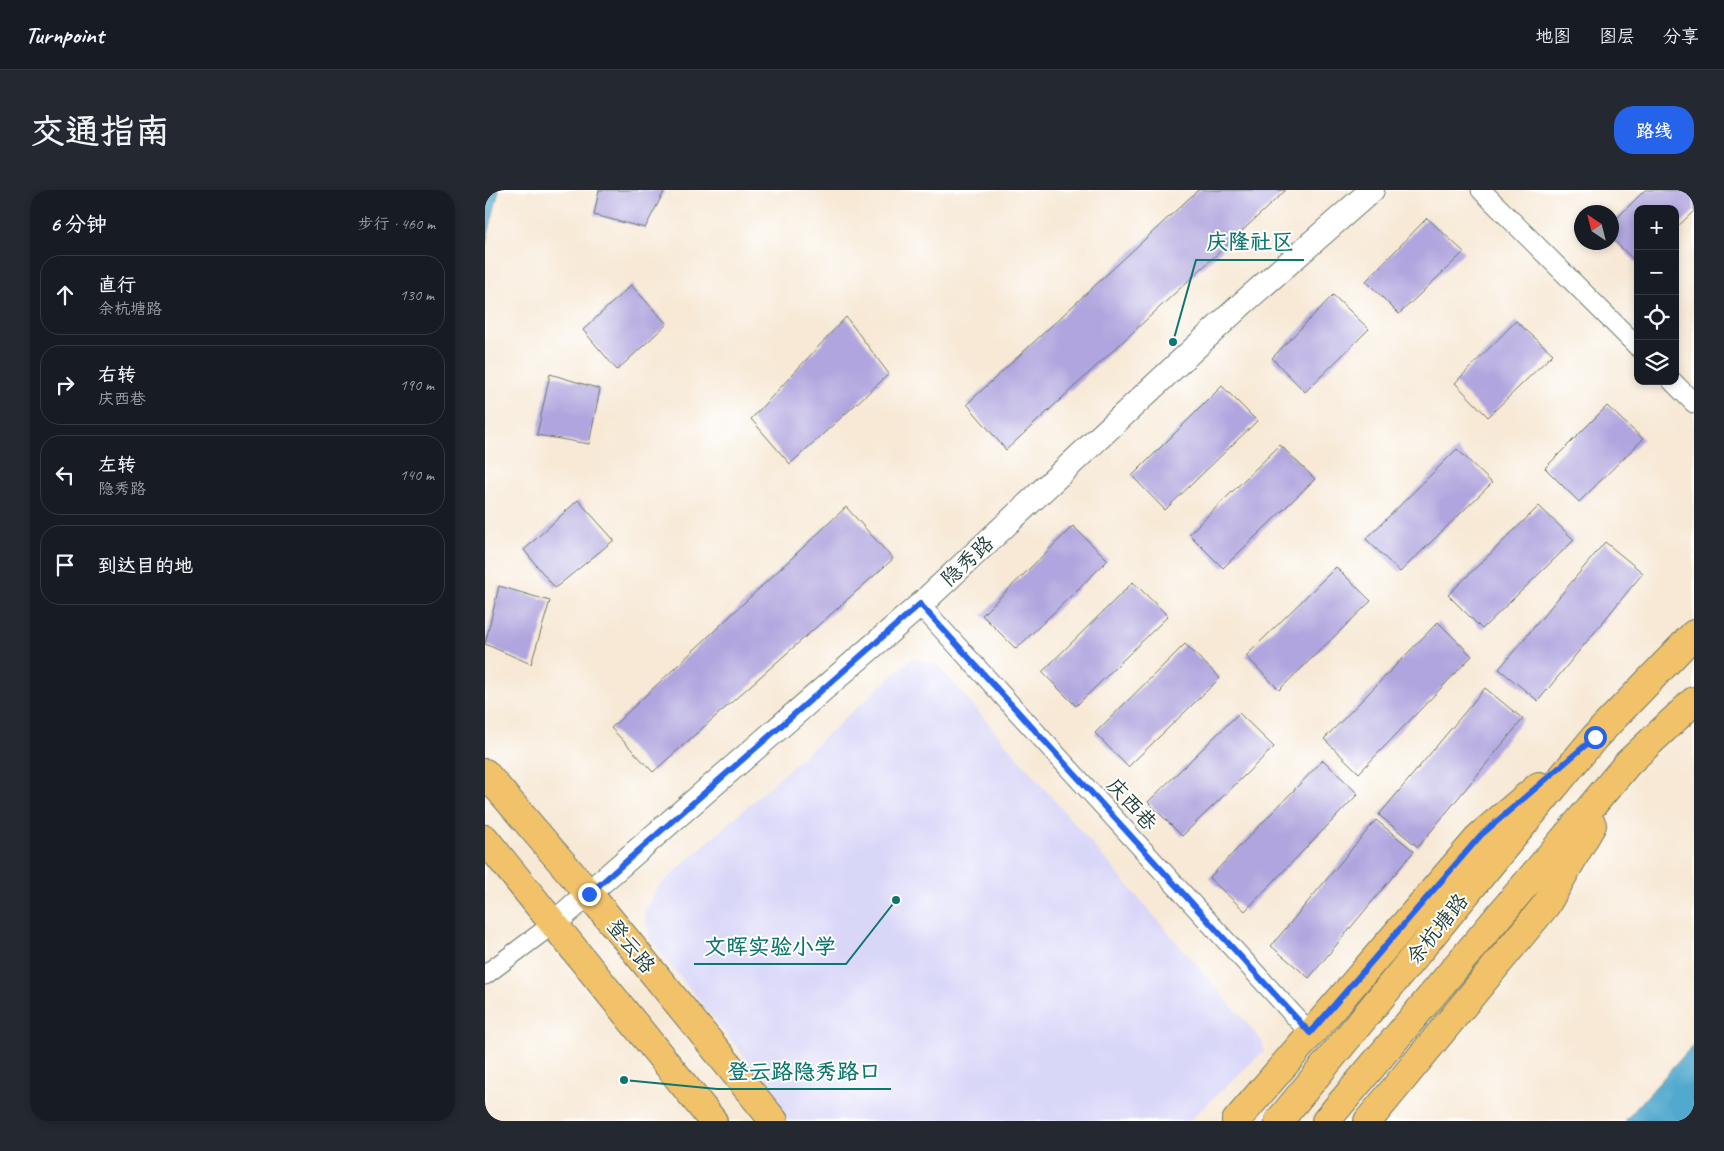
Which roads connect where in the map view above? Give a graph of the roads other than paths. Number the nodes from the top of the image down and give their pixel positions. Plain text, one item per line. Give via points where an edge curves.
1 (1372, 190) edge
2 (1481, 190) edge
3 (1634, 343) edge
4 (1676, 385) edge
5 (1694, 403) edge
6 (920, 604) junction
7 (1694, 634) edge
8 (1694, 701) edge
9 (1595, 737) junction
10 (1627, 763) junction
11 (485, 773) edge
12 (485, 839) edge
13 (589, 894) junction
14 (553, 924) junction
15 (485, 976) edge
16 (1310, 1033) junction
17 (713, 1121) edge
18 (774, 1121) edge
19 (1236, 1121) edge
20 (1279, 1121) edge
21 (1326, 1121) edge
22 (1368, 1121) edge

1 - 6 street, 隐秀路 via 1243,303
2 - 3 street
4 - 5 street
6 - 13 street, 隐秀路
6 - 16 street, 庆西巷
7 - 9 main road, 余杭塘路
8 - 10 main road, 余杭塘路
9 - 16 main road, 余杭塘路 via 1481,835
9 - 20 main road, 余杭塘路
10 - 21 main road, 余杭塘路
10 - 22 main road, 余杭塘路 via 1546,905
11 - 13 main road, 登云路
12 - 14 main road
13 - 14 street, 隐秀路
13 - 18 main road, 登云路
14 - 15 street
14 - 17 main road
16 - 19 main road, 余杭塘路

